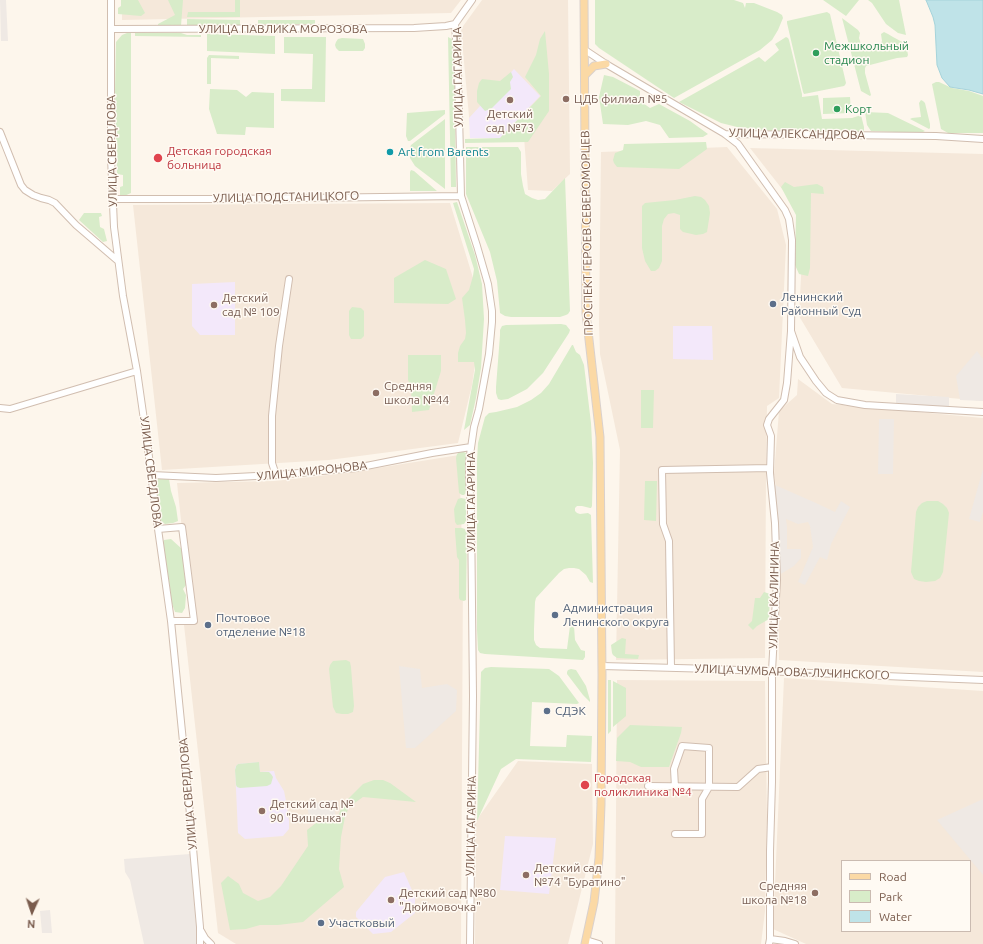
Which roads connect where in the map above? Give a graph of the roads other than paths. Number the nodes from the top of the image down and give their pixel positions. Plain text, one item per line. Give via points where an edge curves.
1 (111, 0) edge
2 (472, 0) edge
3 (584, 0) edge
4 (455, 24) junction
5 (111, 29) junction
6 (585, 50) junction
7 (606, 64) junction
8 (585, 75) junction
9 (0, 132) edge
10 (724, 134) junction
11 (983, 139) edge
12 (461, 196) junction
13 (112, 199) junction
14 (118, 261) junction
15 (289, 279) dead end
16 (791, 331) junction
17 (136, 371) junction
18 (0, 408) edge
19 (983, 412) edge
20 (471, 447) junction
21 (770, 468) junction
22 (152, 475) junction
23 (276, 475) junction
24 (158, 529) junction
25 (171, 622) junction
26 (602, 666) junction
27 (671, 668) junction
28 (772, 671) junction
29 (983, 680) edge
30 (772, 767) junction
31 (648, 786) dead end
32 (675, 787) junction
33 (709, 787) junction
34 (675, 834) dead end
35 (200, 927) junction
36 (770, 941) edge
37 (586, 942) edge
38 (200, 944) edge
39 (211, 944) edge
40 (470, 944) edge
41 (599, 944) edge
42 (795, 944) edge

1 - 5 street, УЛИЦА СВЕРДЛОВА
2 - 4 street, УЛИЦА ГАГАРИНА
3 - 6 main road, ПРОСПЕКТ ГЕРОЕВ СЕВЕРОМОРЦЕВ
4 - 5 street, УЛИЦА ПАВЛИКА МОРОЗОВА via 414,28
4 - 12 street, УЛИЦА ГАГАРИНА
5 - 13 street, УЛИЦА СВЕРДЛОВА
6 - 7 street, УЛИЦА АЛЕКСАНДРОВА
6 - 8 main road, ПРОСПЕКТ ГЕРОЕВ СЕВЕРОМОРЦЕВ
7 - 8 main road via 594,66
7 - 10 street, УЛИЦА АЛЕКСАНДРОВА
8 - 26 main road, ПРОСПЕКТ ГЕРОЕВ СЕВЕРОМОРЦЕВ via 586,313 600,437
9 - 14 street via 25,190 56,203 76,225
10 - 11 street, УЛИЦА АЛЕКСАНДРОВА via 936,136
10 - 16 street via 738,144 789,219 792,240
12 - 13 street, УЛИЦА ПОДСТАНИЦКОГО
12 - 20 street, УЛИЦА ГАГАРИНА via 488,284 492,311 489,354
13 - 14 street, УЛИЦА СВЕРДЛОВА
14 - 17 street, УЛИЦА СВЕРДЛОВА
15 - 23 street via 272,416 272,462
16 - 19 street via 800,357 826,393 837,400 875,406
16 - 21 street, УЛИЦА КАЛИНИНА via 784,400 767,425 771,436
17 - 18 street via 10,409
17 - 22 street, УЛИЦА СВЕРДЛОВА
20 - 23 street, УЛИЦА МИРОНОВА via 356,468
20 - 40 street, УЛИЦА ГАГАРИНА
21 - 27 street via 662,470 663,524 669,541
21 - 28 street, УЛИЦА КАЛИНИНА via 775,523 776,580
22 - 23 street, УЛИЦА МИРОНОВА via 216,478
22 - 24 street, УЛИЦА СВЕРДЛОВА
24 - 25 street, УЛИЦА СВЕРДЛОВА
24 - 25 street via 182,527 194,621
25 - 35 street, УЛИЦА СВЕРДЛОВА
26 - 27 street, УЛИЦА ЧУМБАРОВА-ЛУЧИНСКОГО
26 - 37 main road, ПРОСПЕКТ ГЕРОЕВ СЕВЕРОМОРЦЕВ via 599,858
27 - 28 street, УЛИЦА ЧУМБАРОВА-ЛУЧИНСКОГО
28 - 29 street, УЛИЦА ЧУМБАРОВА-ЛУЧИНСКОГО
28 - 30 street, УЛИЦА КАЛИНИНА
30 - 33 street via 758,769 738,787
30 - 36 street, УЛИЦА КАЛИНИНА
31 - 32 street
32 - 33 street
32 - 33 street via 674,769 682,746 709,748
33 - 34 street via 702,799 702,834
35 - 38 street, УЛИЦА СВЕРДЛОВА
35 - 39 street
36 - 42 street
37 - 41 street

